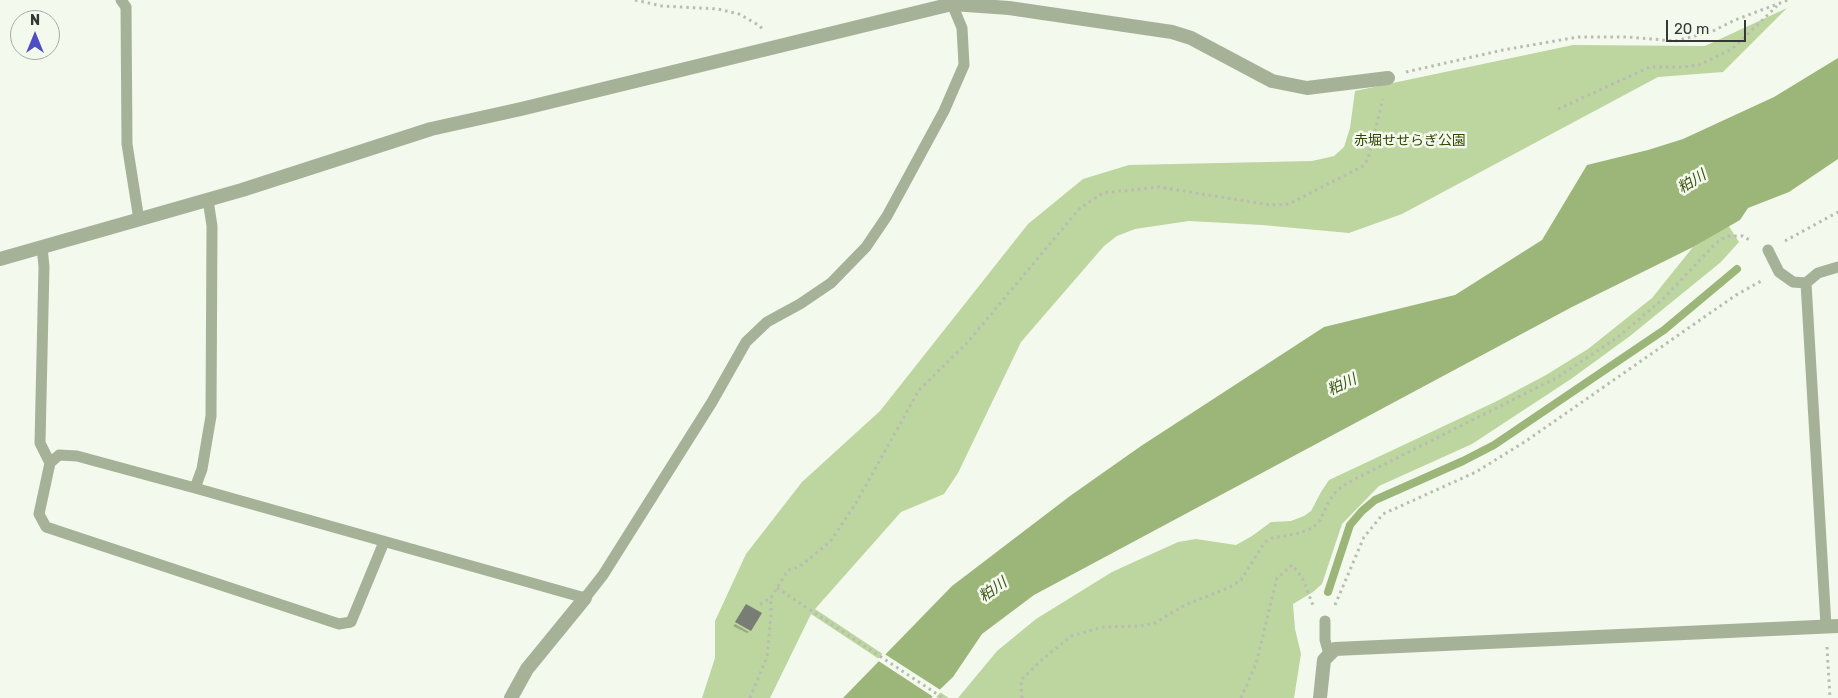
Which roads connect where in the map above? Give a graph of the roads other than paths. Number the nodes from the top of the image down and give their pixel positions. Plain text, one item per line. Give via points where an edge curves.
1 (120, 0) edge
2 (952, 2) edge
3 (1388, 78) road end
4 (208, 200) junction
5 (139, 220) junction
6 (42, 247) junction
7 (1768, 250) road end
8 (0, 259) edge
9 (1838, 266) edge
10 (1806, 283) junction
11 (50, 463) junction
12 (195, 488) junction
13 (384, 542) junction
14 (586, 598) junction
15 (1325, 621) road end
16 (1832, 626) edge
17 (1329, 654) junction
18 (511, 698) edge
19 (1320, 698) edge

1 - 5 lane via 126,7 127,144
2 - 3 street via 1172,32 1191,38 1272,81 1307,88
2 - 4 street via 431,129
2 - 14 lane via 962,28 964,65 944,111 887,216 866,247 831,283 767,322 746,342 604,575
4 - 5 street
4 - 12 lane via 212,226 211,416 202,469
5 - 6 street
6 - 8 street
6 - 11 lane via 40,443
7 - 10 lane via 1779,272 1793,282
9 - 10 lane via 1818,273
10 - 16 lane
11 - 12 lane via 59,455 77,456
11 - 13 lane via 38,514 46,527 339,624 351,622
12 - 13 lane
13 - 14 lane
14 - 18 street via 528,669
15 - 17 lane
16 - 17 street via 1335,649
17 - 19 street via 1324,660

